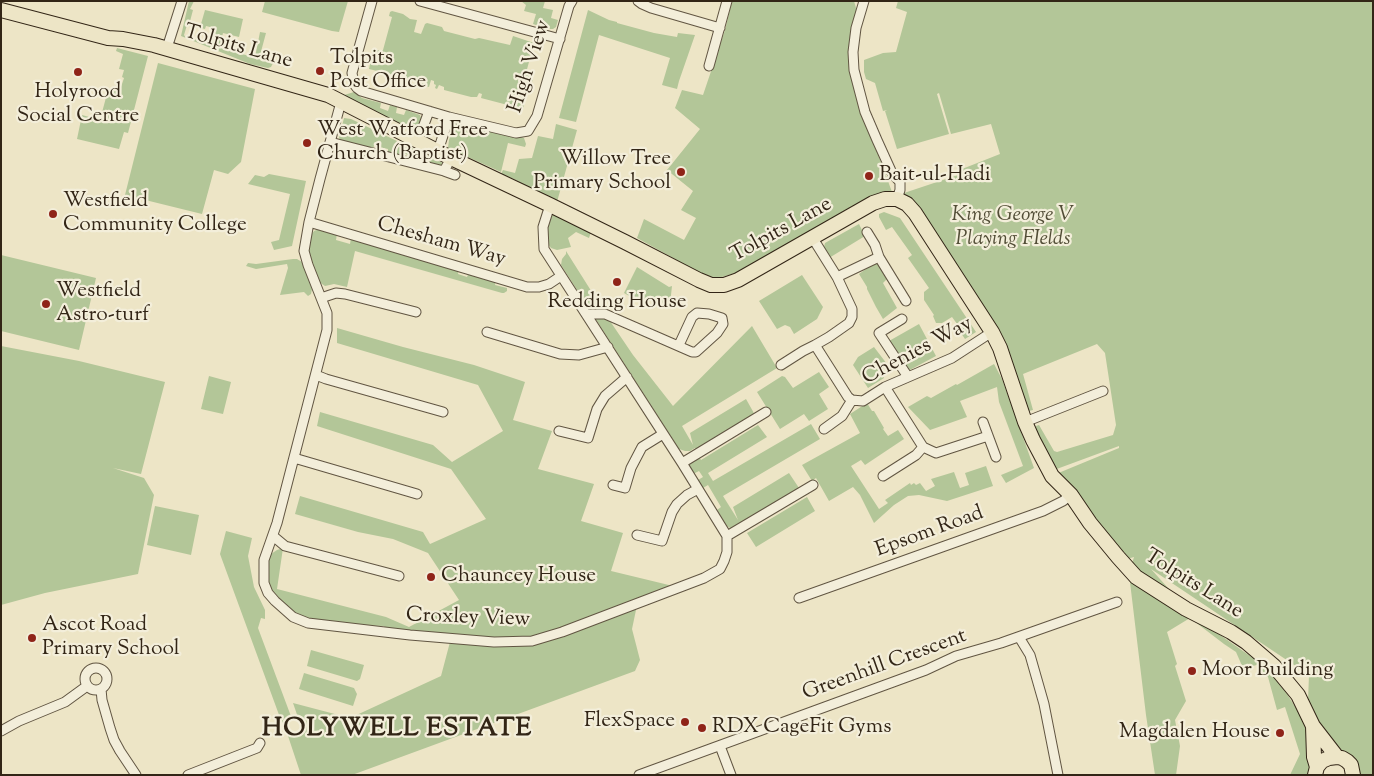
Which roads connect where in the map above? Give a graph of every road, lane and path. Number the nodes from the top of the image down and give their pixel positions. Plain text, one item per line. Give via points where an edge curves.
1 (182, 1) edge
2 (372, 1) edge
3 (420, 1) edge
4 (572, 1) edge
5 (638, 1) edge
6 (727, 1) edge
7 (857, 1) edge
8 (864, 1) edge
9 (7, 11) edge
10 (861, 14) junction
11 (720, 28) junction
12 (560, 39) junction
13 (167, 48) junction
14 (709, 66) dead end
15 (341, 102) junction
16 (429, 111) junction
17 (450, 117) junction
18 (418, 141) junction
19 (330, 142) junction
20 (438, 151) junction
21 (451, 158) junction
22 (444, 171) junction
23 (455, 175) dead end
24 (897, 199) junction
25 (550, 205) junction
26 (309, 222) junction
27 (867, 232) dead end
28 (812, 237) junction
29 (878, 257) junction
30 (561, 276) junction
31 (837, 277) junction
32 (321, 298) junction
33 (906, 301) dead end
34 (416, 312) dead end
35 (586, 314) junction
36 (902, 319) dead end
37 (487, 332) dead end
38 (992, 332) junction
39 (679, 345) junction
40 (815, 345) junction
41 (608, 347) junction
42 (781, 365) dead end
43 (316, 375) junction
44 (627, 377) junction
45 (908, 377) junction
46 (885, 387) junction
47 (1103, 391) dead end
48 (852, 400) junction
49 (443, 412) dead end
50 (766, 412) dead end
51 (983, 422) dead end
52 (1025, 422) junction
53 (824, 429) dead end
54 (560, 431) dead end
55 (663, 434) junction
56 (988, 436) junction
57 (923, 448) junction
58 (996, 457) dead end
59 (294, 458) junction
60 (682, 462) junction
61 (883, 476) dead end
62 (613, 485) dead end
63 (813, 485) dead end
64 (698, 489) junction
65 (416, 494) dead end
66 (1071, 495) junction
67 (273, 536) junction
68 (637, 536) dead end
69 (727, 536) junction
70 (399, 576) dead end
71 (799, 598) dead end
72 (1117, 602) dead end
73 (1019, 637) junction
74 (87, 686) junction
75 (101, 690) junction
76 (1312, 726) junction
77 (1, 731) edge
78 (260, 743) dead end
79 (720, 746) junction
80 (1337, 757) junction
81 (1316, 771) edge
82 (136, 775) edge
83 (188, 775) edge
84 (639, 775) edge
85 (730, 775) edge
86 (1058, 775) edge
87 (1353, 775) edge

1 - 13 street
2 - 16 street via 352,74 354,84 361,91
3 - 12 street
4 - 12 street, High View
5 - 11 street via 650,8
6 - 11 street
7 - 10 street
8 - 10 street
9 - 13 main road, Tolpits Lane via 108,38 123,38
10 - 24 street via 853,52 854,70 865,112 892,174 900,182
11 - 14 street
12 - 17 street, High View via 537,116 528,131 516,133
13 - 15 main road, Tolpits Lane via 319,92
15 - 18 main road, Tolpits Lane
15 - 19 street, Croxley View
16 - 17 street
16 - 18 street
17 - 20 street
18 - 20 main road, Tolpits Lane
19 - 22 street
19 - 26 street, Croxley View
20 - 21 main road, Tolpits Lane
21 - 22 street
21 - 25 main road, Tolpits Lane
22 - 23 street
24 - 28 main road, Tolpits Lane via 873,204
24 - 38 main road, Tolpits Lane via 915,213
25 - 28 main road, Tolpits Lane via 711,285 738,280
25 - 30 street via 543,227 544,249
26 - 30 street, Chesham Way via 527,286 539,287
26 - 32 street, Croxley View via 304,251
27 - 29 street
28 - 31 street
29 - 31 street
29 - 33 street
30 - 35 street
31 - 40 street via 849,300 852,317 849,323
32 - 34 street via 345,294
32 - 43 street, Croxley View via 327,313 327,330
35 - 39 street via 604,314
35 - 41 street
36 - 45 street via 879,333
37 - 41 street via 560,354 579,355
38 - 45 street, Chenies Way via 952,358
38 - 52 main road, Tolpits Lane
39 - 39 street via 696,352 717,333 723,324 722,318 697,313
40 - 42 street via 789,355
40 - 48 street, Chenies Way
41 - 44 street
43 - 49 street
43 - 59 street, Croxley View
44 - 54 street via 605,396 597,409 588,438
44 - 55 street
45 - 46 street, Chenies Way
46 - 48 street, Chenies Way via 864,401
46 - 57 street
47 - 52 street
48 - 53 street via 842,416
50 - 60 street
51 - 56 street
52 - 66 main road, Tolpits Lane via 1052,476
55 - 60 street
55 - 62 street via 642,447 625,488
56 - 57 street via 936,452
56 - 58 street
57 - 61 street
59 - 65 street
59 - 67 street, Croxley View
60 - 64 street
63 - 69 street
64 - 68 street via 677,504 662,541
64 - 69 street
66 - 71 street, Epsom Road via 1043,511
66 - 76 main road, Tolpits Lane via 1090,523 1136,577 1186,609 1231,632 1274,666 1298,695
67 - 69 street, Croxley View via 264,560 264,583 274,601 293,617 308,623 339,627 494,642 540,639 704,578 720,569 728,544
67 - 70 street, Croxley View via 285,546
72 - 73 street, Greenhill Crescent
73 - 79 street, Greenhill Crescent via 956,656
73 - 86 street via 1030,655 1044,704
74 - 75 street
74 - 75 street via 87,672 98,668 107,677
74 - 77 street via 65,702
75 - 82 street via 114,740
76 - 80 main road, Tolpits Lane
76 - 81 main road, Tolpits Lane
78 - 83 street via 257,748
79 - 84 street, Greenhill Crescent
79 - 85 street
80 - 81 main road, Tolpits Lane via 1322,761
80 - 87 main road, Tolpits Lane via 1351,765

